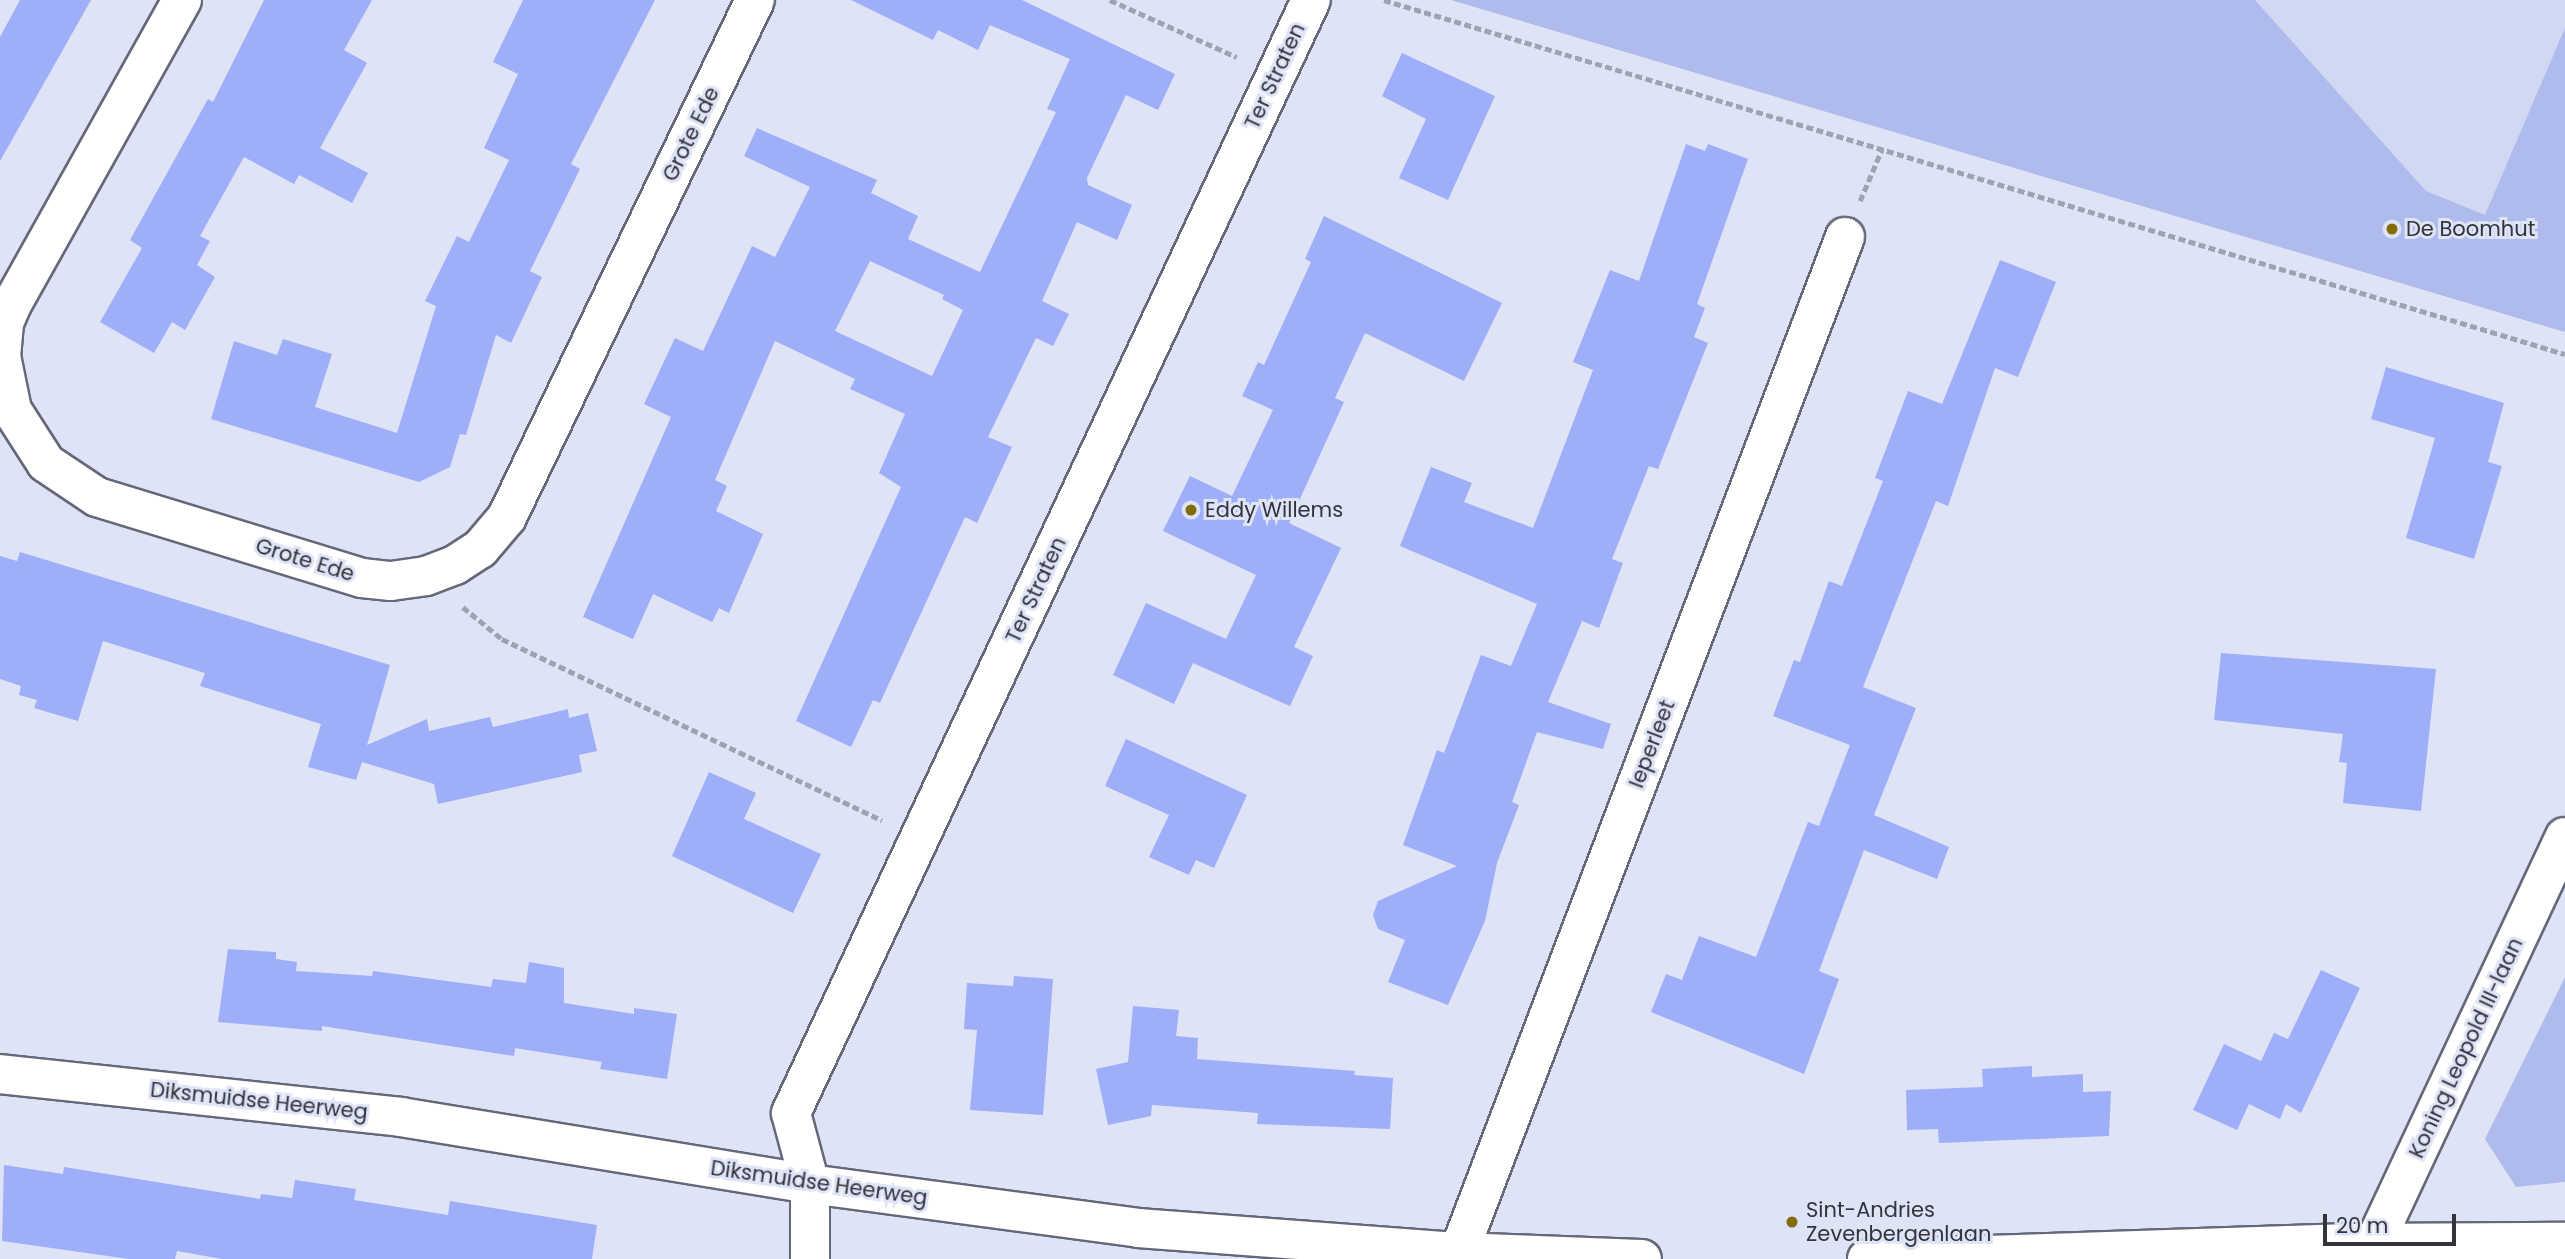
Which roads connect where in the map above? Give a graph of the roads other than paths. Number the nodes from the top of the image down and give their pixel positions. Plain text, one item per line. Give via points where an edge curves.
1 (182, 0) edge
2 (755, 0) edge
3 (1311, 0) edge
4 (1845, 237) road end
5 (2565, 837) edge
6 (0, 1074) edge
7 (810, 1184) junction
8 (2565, 1242) edge
9 (2371, 1251) edge
10 (1459, 1252) junction
11 (810, 1259) edge
12 (1642, 1259) edge
13 (1867, 1259) edge

1 - 2 street, Grote Ede via 4,323 2,372 20,429 58,473 97,497 362,578 391,581 426,576 480,549 507,517
3 - 7 street, Ter Straten via 791,1113
4 - 10 street, Ieperleet
5 - 9 street, Koning Leopold III-laan
6 - 7 street, Diksmuidse Heerweg via 401,1117
7 - 10 street, Diksmuidse Heerweg via 1138,1228
7 - 11 street, Ter Straten
8 - 9 street
9 - 13 street
10 - 12 street, Diksmuidse Heerweg

